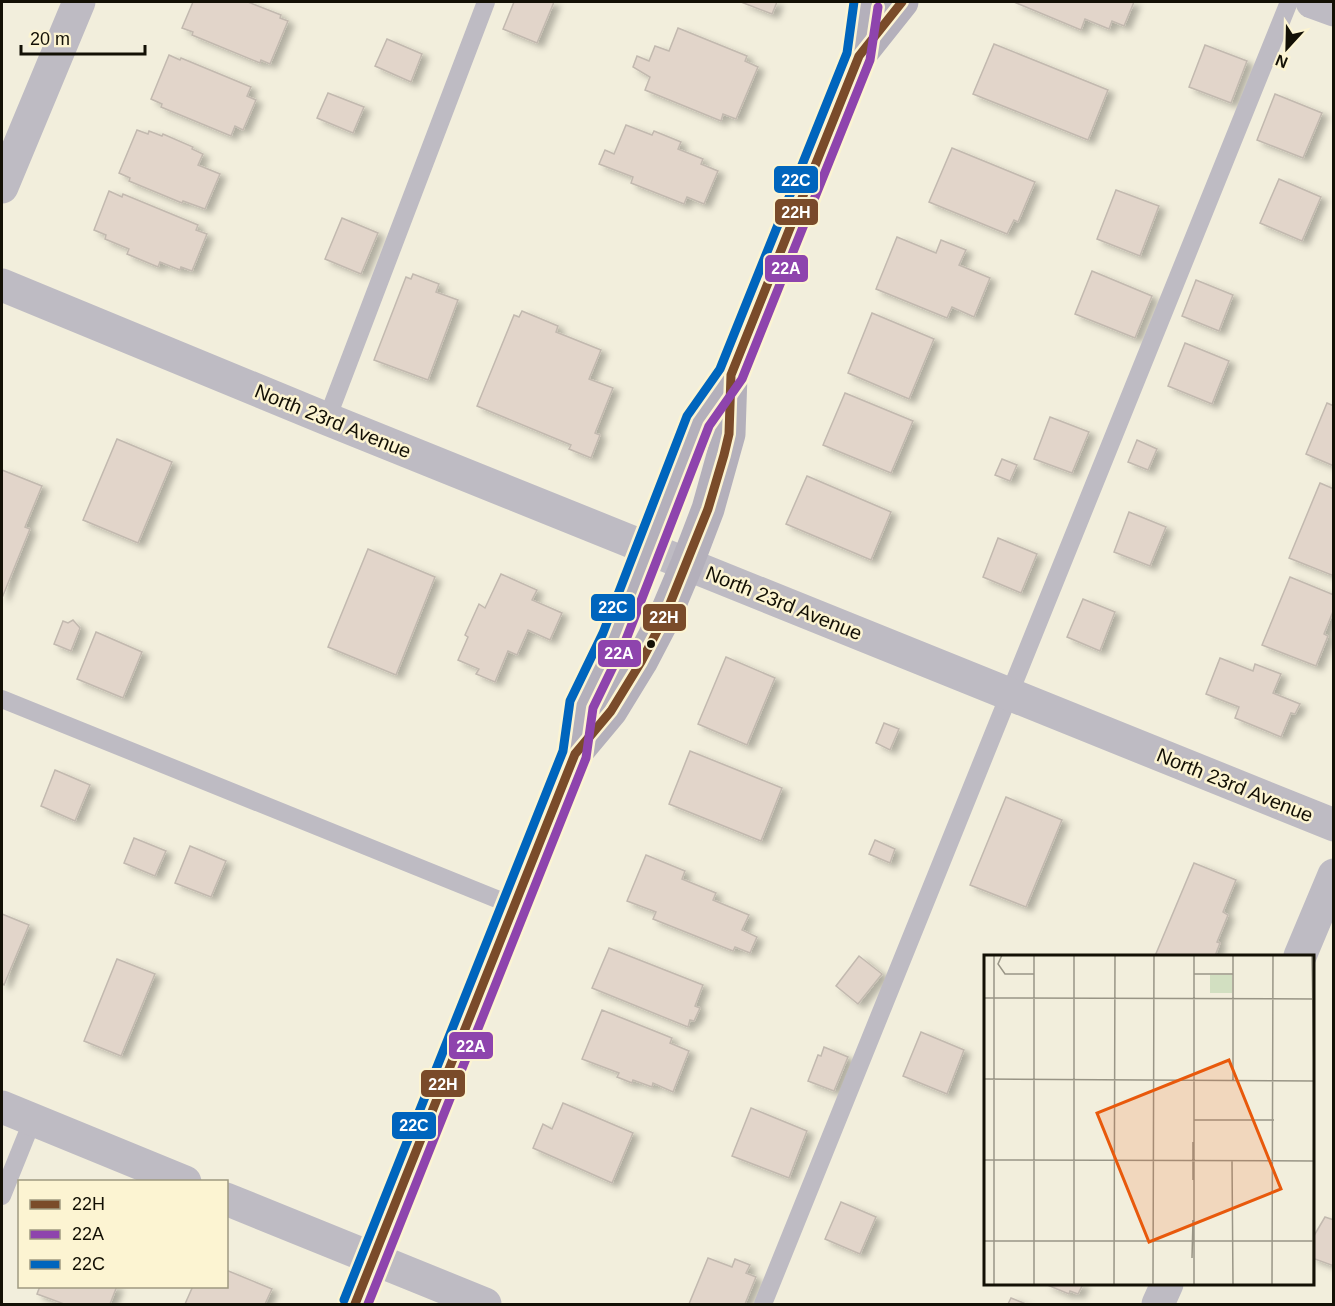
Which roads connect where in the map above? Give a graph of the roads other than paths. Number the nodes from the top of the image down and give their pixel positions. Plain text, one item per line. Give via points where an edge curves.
1 (79, 2) edge
2 (486, 2) edge
3 (867, 2) edge
4 (902, 2) edge
5 (1289, 2) edge
6 (1312, 2) edge
7 (1334, 10) edge
8 (859, 56) junction
9 (2, 187) edge
10 (2, 285) edge
11 (731, 375) junction
12 (327, 419) junction
13 (649, 548) junction
14 (687, 564) junction
15 (1010, 694) junction
16 (2, 699) edge
17 (575, 754) junction
18 (1334, 825) edge
19 (1334, 875) edge
20 (514, 906) junction
21 (1301, 955) edge
22 (2, 1107) edge
23 (33, 1119) junction
24 (179, 1180) edge
25 (2, 1196) edge
26 (228, 1200) edge
27 (374, 1259) junction
28 (1167, 1285) edge
29 (354, 1305) edge
30 (485, 1305) edge
31 (763, 1305) edge
32 (1158, 1305) edge

1 - 9 street
2 - 12 lane
3 - 8 street
4 - 8 street
5 - 15 lane
6 - 7 street
8 - 11 street
10 - 12 street, North 23rd Avenue
11 - 13 street via 698,420
11 - 14 street via 729,434 708,509
12 - 13 street, North 23rd Avenue
13 - 14 street, North 23rd Avenue
13 - 17 street via 614,638 581,705
14 - 15 street, North 23rd Avenue
14 - 17 street via 642,662 611,711
15 - 18 street, North 23rd Avenue
15 - 31 lane
16 - 20 lane
17 - 20 street
19 - 21 street
20 - 27 street
22 - 23 street
23 - 24 street
23 - 25 lane
26 - 27 street
27 - 29 street
27 - 30 street
28 - 32 street

